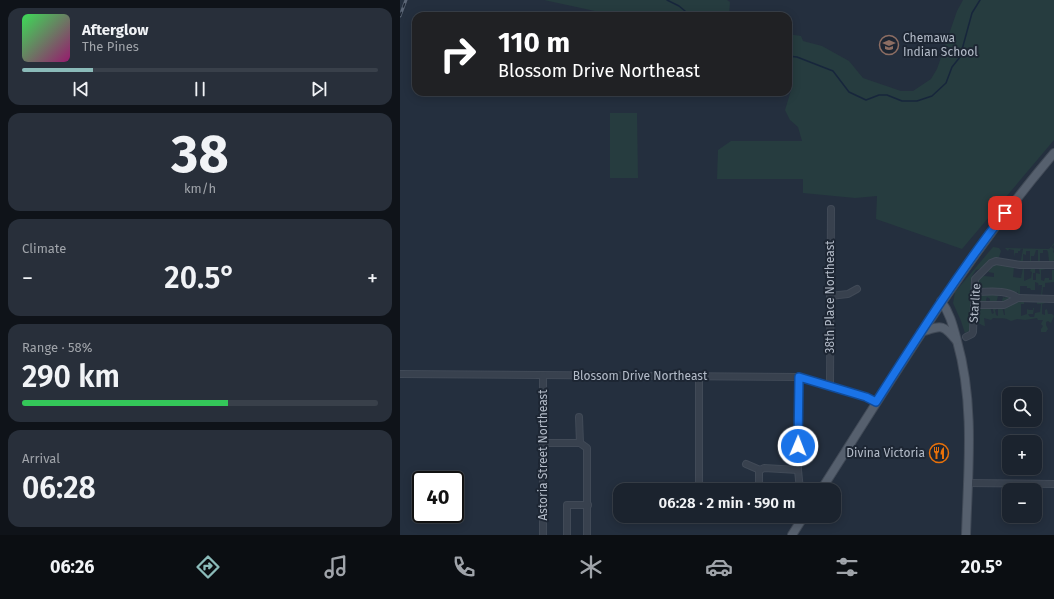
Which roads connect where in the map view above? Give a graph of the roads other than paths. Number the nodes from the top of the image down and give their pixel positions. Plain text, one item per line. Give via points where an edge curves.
1 (1054, 153) edge
2 (830, 209) dead end
3 (1054, 265) edge
4 (858, 290) dead end
5 (975, 292) junction
6 (830, 296) junction
7 (1018, 298) junction
8 (1054, 299) edge
9 (941, 301) junction
10 (974, 306) junction
11 (921, 332) junction
12 (966, 337) dead end
13 (958, 343) junction
14 (400, 374) edge
15 (543, 375) junction
16 (700, 376) junction
17 (799, 377) junction
18 (830, 385) junction
19 (876, 402) junction
20 (579, 417) dead end
21 (580, 443) junction
22 (544, 445) junction
23 (746, 464) dead end
24 (760, 470) junction
25 (798, 470) junction
26 (699, 483) edge
27 (758, 483) edge
28 (799, 483) edge
29 (825, 483) edge
30 (968, 483) junction
31 (1054, 484) edge
32 (588, 505) junction
33 (800, 523) edge
34 (543, 535) edge
35 (567, 535) edge
36 (588, 535) edge
37 (792, 535) edge
38 (966, 535) edge

1 - 9 main road via 981,245
2 - 6 street, 38th Place Northeast
3 - 5 street, Starlite via 1020,265 996,261 975,279
4 - 6 street
5 - 7 street via 1003,292
5 - 10 street, Starlite
6 - 18 street, 38th Place Northeast
7 - 8 street
7 - 10 street via 1004,305
9 - 11 main road
9 - 13 main road via 949,314
10 - 12 street, Starlite via 973,332
11 - 13 main road via 943,327
11 - 19 main road
13 - 30 main road via 969,414
14 - 15 street, Blossom Drive Northeast
15 - 16 street, Blossom Drive Northeast
15 - 22 street, Astoria Street Northeast
16 - 17 street, Blossom Drive Northeast
16 - 26 street
17 - 18 street, Blossom Drive Northeast
17 - 25 street
18 - 19 street, Blossom Drive Northeast
19 - 29 main road
20 - 21 street
21 - 22 street
21 - 32 street via 587,448
22 - 34 street, Astoria Street Northeast
23 - 24 street
24 - 25 street
24 - 27 street
25 - 28 street
30 - 31 street
30 - 38 main road
32 - 35 street via 567,505
32 - 36 street
33 - 37 main road

